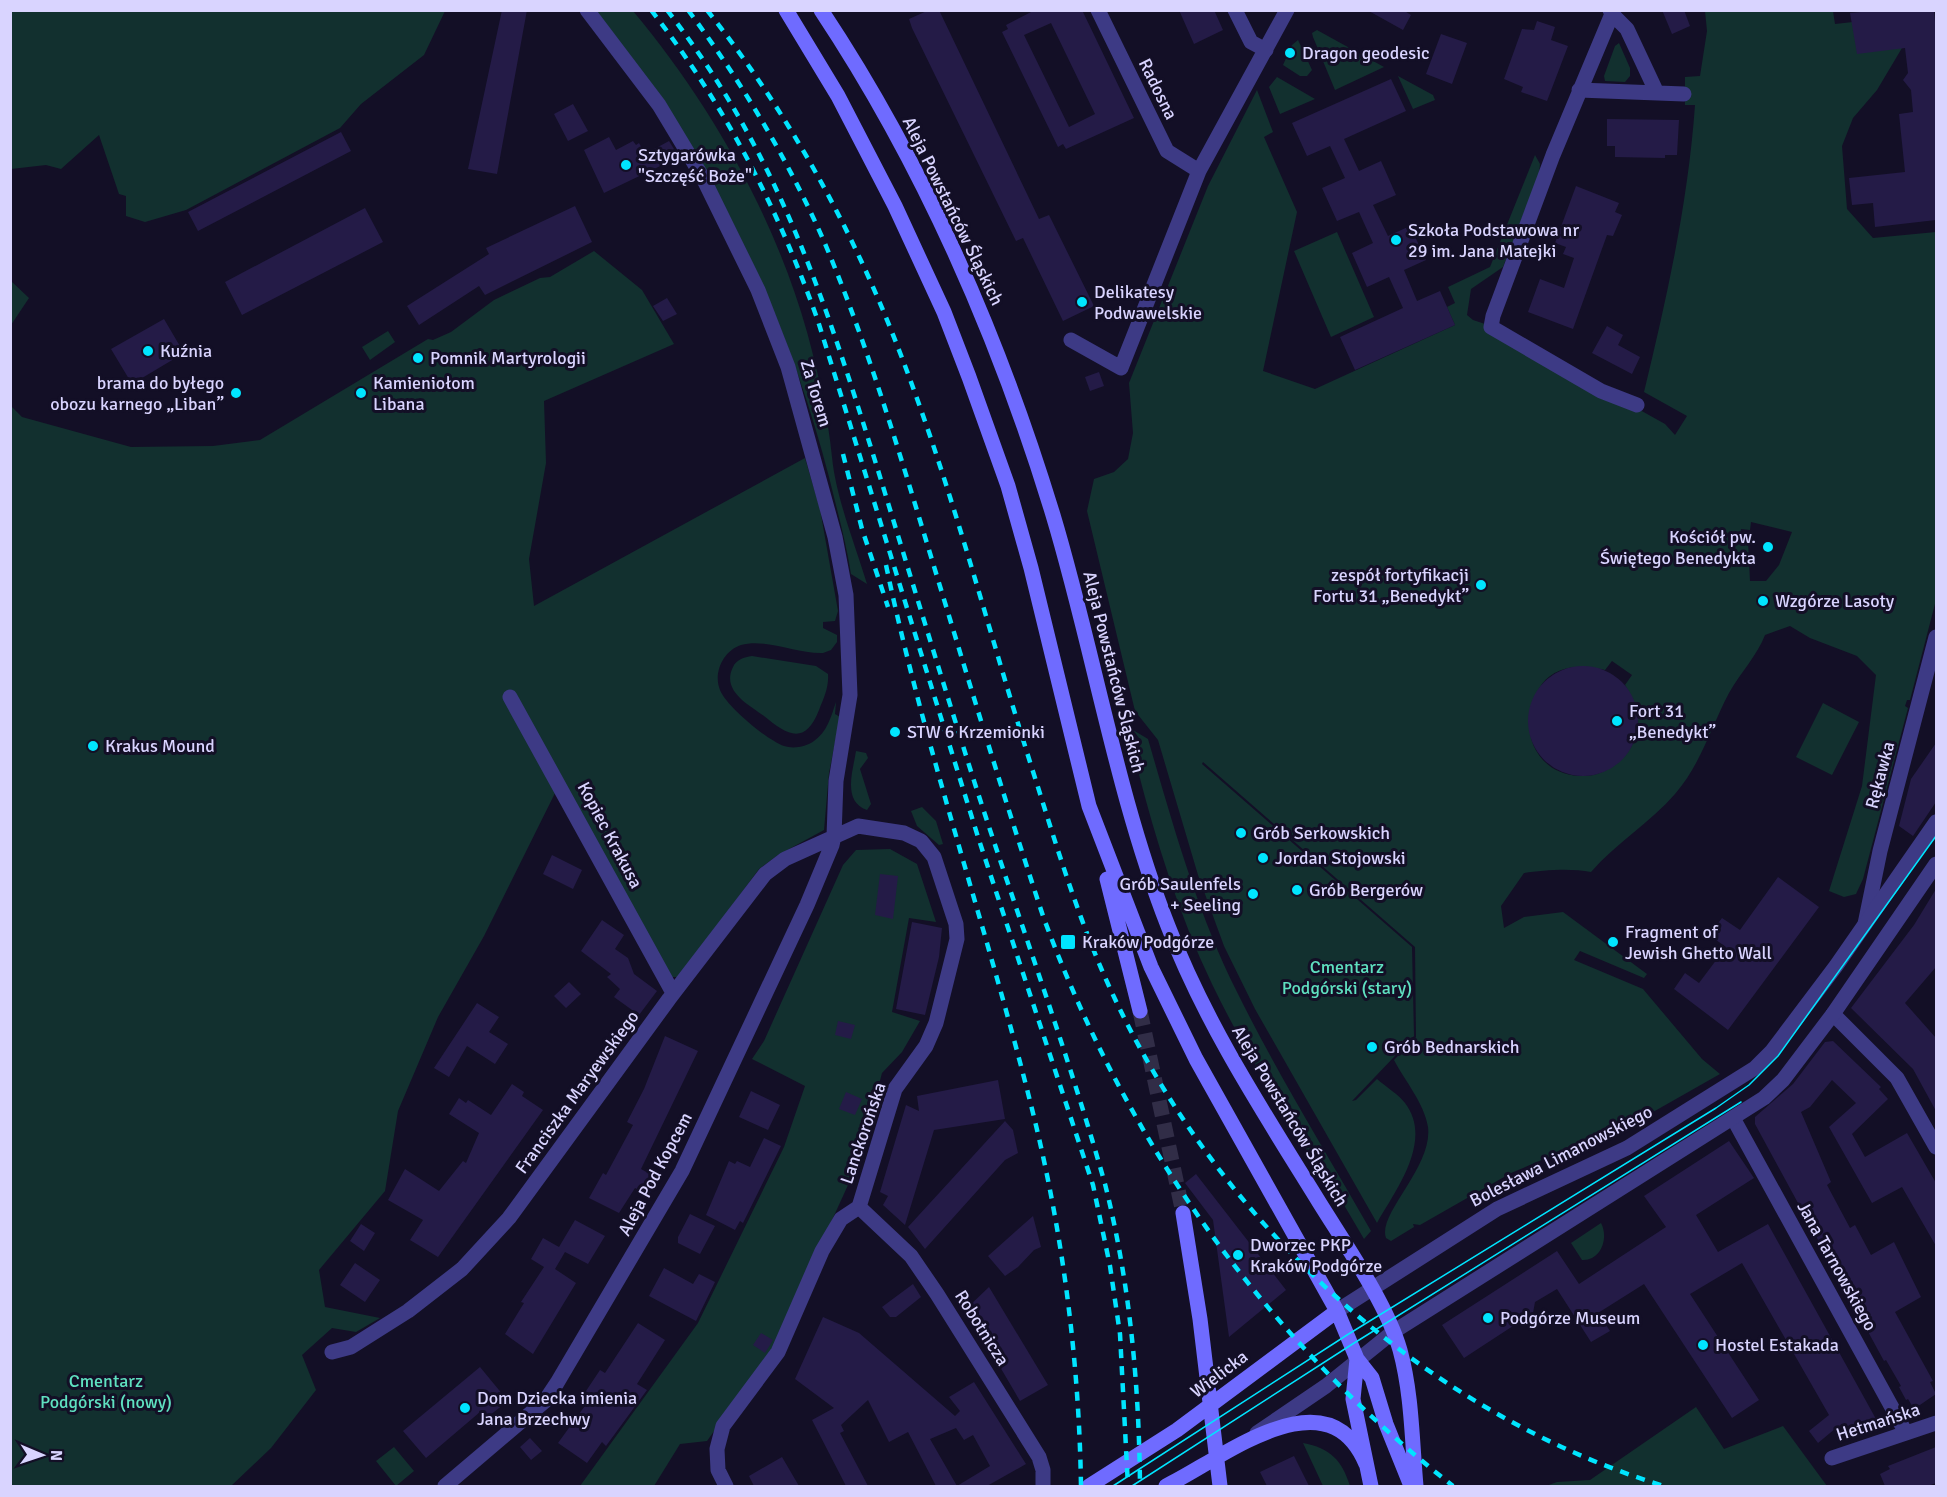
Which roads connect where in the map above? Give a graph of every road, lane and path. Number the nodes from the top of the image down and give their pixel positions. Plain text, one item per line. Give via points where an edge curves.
1 (587, 10) edge
2 (786, 10) edge
3 (821, 10) edge
4 (1098, 10) edge
5 (1235, 10) edge
6 (1287, 10) edge
7 (1611, 12) edge
8 (1266, 50) junction
9 (1579, 90) junction
10 (1656, 93) junction
11 (1684, 94) dead end
12 (1199, 171) junction
13 (1071, 340) dead end
14 (1637, 405) dead end
15 (1936, 637) edge
16 (510, 697) dead end
17 (1089, 806) junction
18 (1936, 822) edge
19 (834, 836) junction
20 (1936, 864) edge
21 (1865, 924) junction
22 (673, 993) junction
23 (1140, 1011) tunnel mouth
24 (1833, 1014) junction
25 (1733, 1118) junction
26 (1936, 1147) edge
27 (858, 1207) junction
28 (1183, 1213) tunnel mouth
29 (1370, 1289) junction
30 (1337, 1311) junction
31 (1393, 1332) junction
32 (332, 1352) dead end
33 (1357, 1359) junction
34 (1936, 1423) edge
35 (1906, 1433) junction
36 (1252, 1436) junction
37 (1832, 1458) dead end
38 (1366, 1464) junction
39 (445, 1486) edge
40 (726, 1486) edge
41 (1043, 1486) edge
42 (1089, 1486) edge
43 (1166, 1486) edge
44 (1220, 1486) edge
45 (1371, 1486) edge
46 (1411, 1486) edge
47 (1416, 1486) edge

1 - 19 street, Za Torem via 659,105 703,178 758,290 788,367 835,537 846,595 850,695 836,781
2 - 17 main road via 838,96 890,196 935,291 969,377 1029,558
3 - 29 main road, Aleja Powstańców Śląskich via 868,85 928,197 965,275 1017,405 1054,518 1135,831 1169,930 1212,1022 1256,1102
4 - 12 street, Radosna via 1167,151
5 - 8 street via 1251,42
6 - 8 street
7 - 9 street
7 - 10 street via 1627,29
8 - 12 street
9 - 10 street
9 - 14 street via 1491,327 1601,391
10 - 11 street
12 - 13 street via 1121,368
15 - 21 street, Rękawka
16 - 22 street, Kopiec Krakusa
17 - 23 main road
17 - 30 main road via 1165,999
18 - 21 street, Bolesława Limanowskiego
19 - 22 street, Franciszka Maryewskiego via 785,859 765,874
19 - 27 street, Lanckorońska via 862,826 904,833 921,841 938,867 957,931 936,1023 926,1046 895,1089
19 - 39 street, Aleja Pod Kopcem via 807,905 662,1208 545,1401
20 - 24 street
21 - 29 street, Bolesława Limanowskiego via 1772,1051 1755,1068 1627,1148 1497,1209
22 - 32 street, Franciszka Maryewskiego via 509,1218 462,1269 408,1311 351,1347
24 - 25 street via 1783,1080
24 - 26 street via 1897,1078
25 - 31 street
25 - 35 street, Jana Tarnowskiego
27 - 40 street, Lanckorońska via 841,1219 831,1235 778,1352 723,1426 717,1449 718,1470
27 - 41 street, Robotnicza via 911,1256 938,1294 1039,1457
28 - 44 main road
29 - 30 street, Wielicka
29 - 31 main road, Aleja Powstańców Śląskich
30 - 33 main road
30 - 42 main road, Wielicka via 1177,1430
31 - 33 street
31 - 47 main road, Aleja Powstańców Śląskich via 1409,1404
33 - 36 street via 1326,1386
33 - 38 main road via 1353,1399
33 - 46 main road via 1372,1378
34 - 35 street, Hetmańska
35 - 37 street, Hetmańska
36 - 38 main road via 1300,1424 1325,1423 1350,1437
36 - 43 main road
38 - 45 main road

